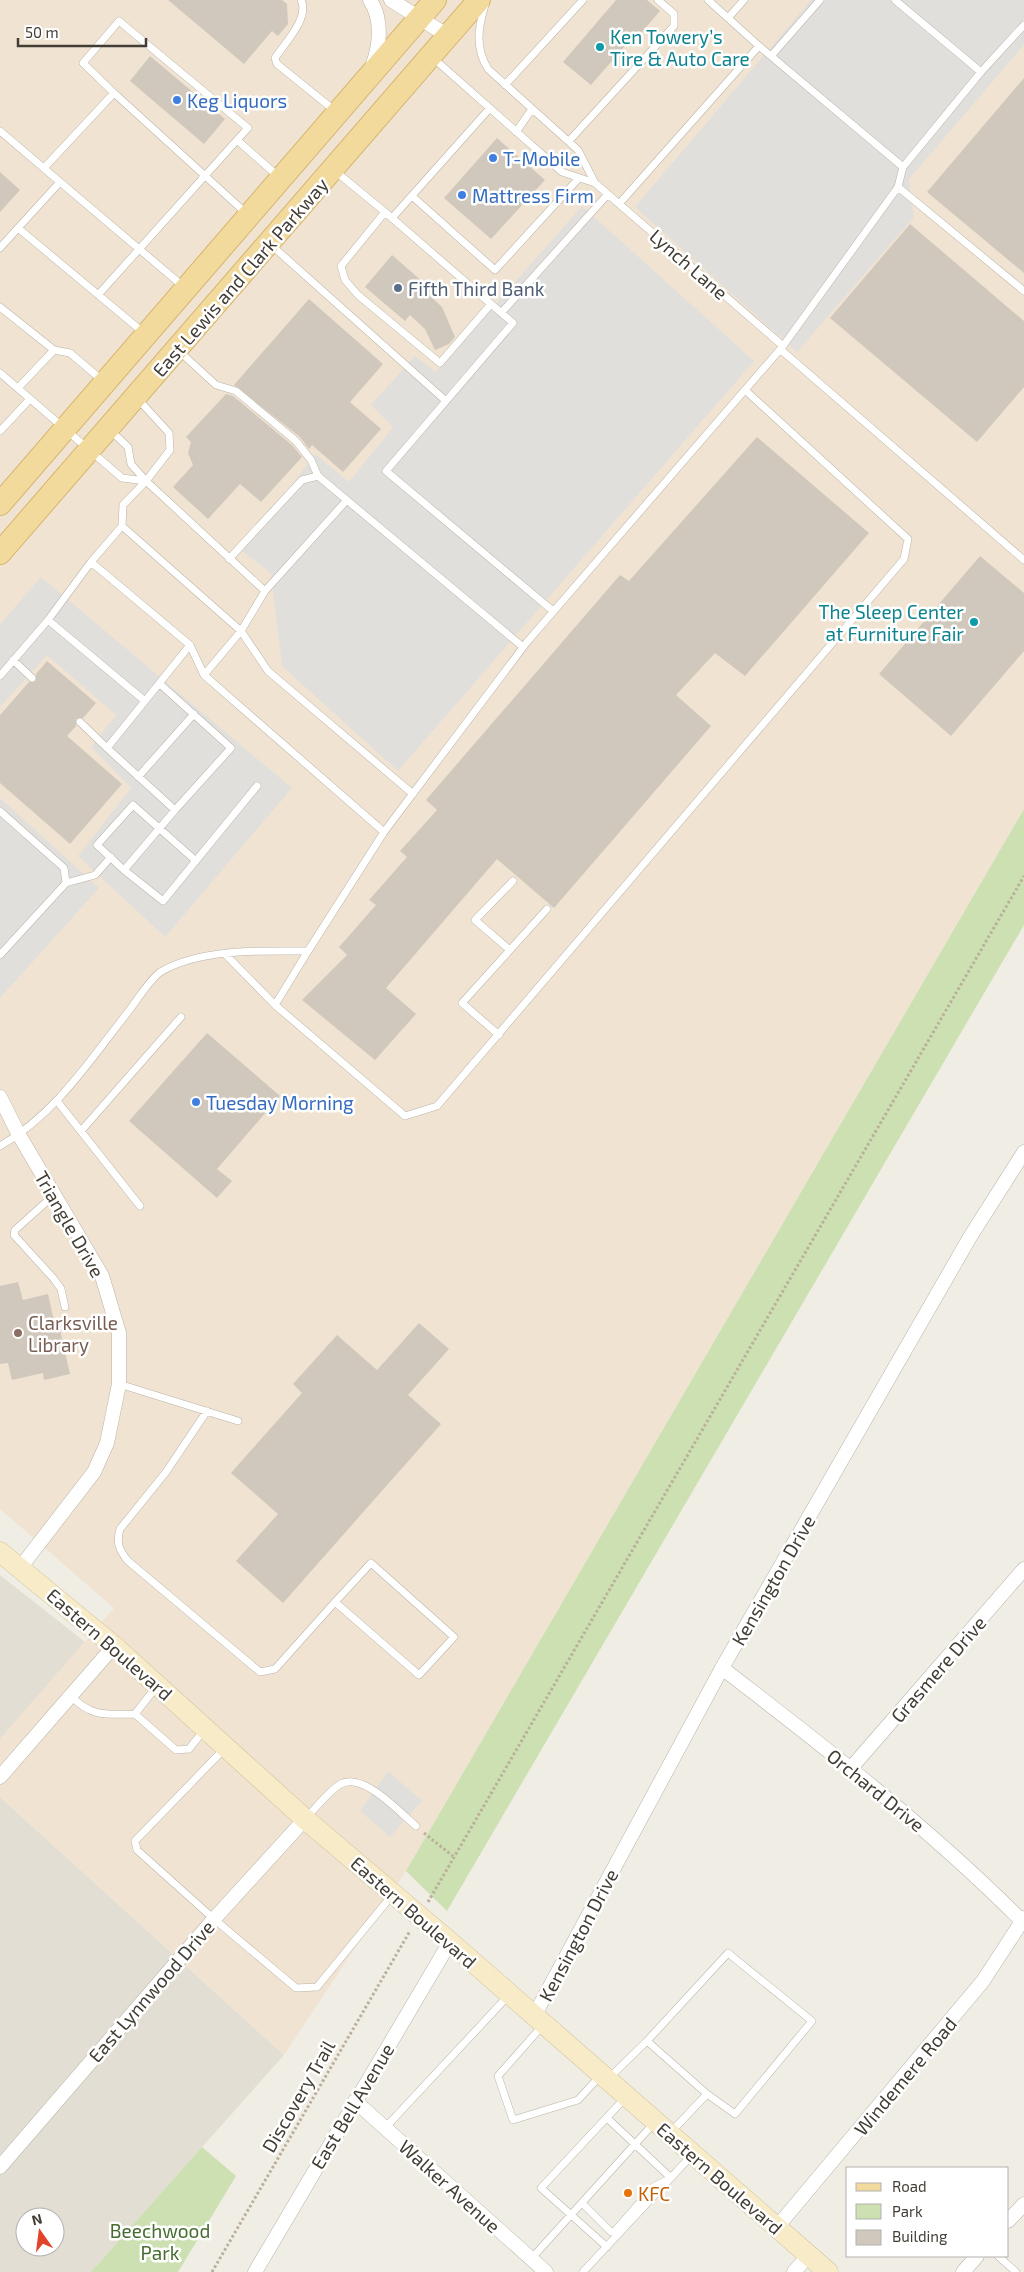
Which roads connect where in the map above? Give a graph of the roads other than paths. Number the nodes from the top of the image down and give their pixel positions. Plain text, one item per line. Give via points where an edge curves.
1 (301, 0) edge
2 (370, 0) edge
3 (391, 0) edge
4 (435, 0) edge
5 (479, 0) edge
6 (487, 0) edge
7 (583, 0) edge
8 (658, 0) edge
9 (708, 0) edge
10 (744, 0) edge
11 (820, 0) edge
12 (895, 0) edge
13 (420, 18) junction
14 (728, 18) junction
15 (1024, 24) edge
16 (448, 36) junction
17 (759, 46) junction
18 (432, 56) junction
19 (771, 56) junction
20 (981, 72) junction
21 (366, 82) junction
22 (505, 84) junction
23 (114, 93) junction
24 (490, 108) junction
25 (532, 109) junction
26 (338, 113) junction
27 (0, 131) edge
28 (516, 132) junction
29 (237, 140) junction
30 (569, 141) junction
31 (904, 167) junction
32 (44, 168) junction
33 (333, 169) junction
34 (205, 176) junction
35 (580, 178) junction
36 (281, 179) junction
37 (60, 182) junction
38 (595, 183) junction
39 (898, 187) junction
40 (608, 194) junction
41 (412, 196) junction
42 (620, 204) junction
43 (385, 212) junction
44 (249, 216) junction
45 (392, 218) junction
46 (18, 228) junction
47 (269, 244) junction
48 (0, 248) edge
49 (138, 250) junction
50 (186, 289) junction
51 (1024, 291) edge
52 (98, 295) junction
53 (491, 304) junction
54 (0, 307) edge
55 (501, 313) junction
56 (146, 335) junction
57 (782, 347) junction
58 (54, 350) junction
59 (177, 350) junction
60 (0, 372) edge
61 (105, 383) junction
62 (18, 388) junction
63 (745, 390) junction
64 (136, 397) junction
65 (30, 399) junction
66 (446, 401) junction
67 (64, 429) junction
68 (108, 429) junction
69 (0, 430) edge
70 (90, 450) junction
71 (318, 476) junction
72 (146, 481) junction
73 (346, 501) junction
74 (0, 504) edge
75 (122, 526) junction
76 (0, 553) edge
77 (229, 559) junction
78 (1024, 560) edge
79 (91, 562) junction
80 (265, 591) junction
81 (553, 612) junction
82 (48, 620) junction
83 (241, 631) junction
84 (190, 645) junction
85 (523, 647) junction
86 (13, 660) junction
87 (204, 675) junction
88 (0, 676) edge
89 (32, 678) dead end
90 (160, 684) junction
91 (145, 701) junction
92 (194, 714) junction
93 (80, 722) dead end
94 (107, 748) junction
95 (138, 777) junction
96 (257, 786) dead end
97 (413, 794) junction
98 (175, 810) junction
99 (0, 811) edge
100 (159, 828) junction
101 (384, 832) junction
102 (111, 857) junction
103 (196, 861) junction
104 (124, 870) junction
105 (513, 881) dead end
106 (66, 883) junction
107 (547, 909) dead end
108 (510, 950) junction
109 (308, 951) junction
110 (225, 954) junction
111 (0, 955) edge
112 (275, 1005) junction
113 (181, 1017) dead end
114 (499, 1035) junction
115 (0, 1097) edge
116 (58, 1101) junction
117 (81, 1131) junction
118 (19, 1135) junction
119 (0, 1146) edge
120 (1024, 1152) edge
121 (54, 1195) junction
122 (140, 1206) dead end
123 (65, 1307) dead end
124 (119, 1384) junction
125 (207, 1411) junction
126 (238, 1420) dead end
127 (0, 1552) edge
128 (20, 1568) junction
129 (1024, 1569) edge
130 (335, 1602) junction
131 (114, 1646) junction
132 (722, 1668) junction
133 (158, 1685) junction
134 (71, 1696) junction
135 (135, 1714) junction
136 (206, 1727) junction
137 (227, 1746) junction
138 (851, 1768) junction
139 (0, 1777) edge
140 (306, 1818) junction
141 (416, 1826) road end
142 (393, 1894) junction
143 (214, 1919) junction
144 (1023, 1919) edge
145 (450, 1942) junction
146 (509, 1995) junction
147 (539, 2020) junction
148 (647, 2041) junction
149 (604, 2077) junction
150 (707, 2094) junction
151 (626, 2097) junction
152 (355, 2101) junction
153 (607, 2118) junction
154 (386, 2128) junction
155 (663, 2128) junction
156 (635, 2145) junction
157 (693, 2154) junction
158 (0, 2167) edge
159 (671, 2178) junction
160 (582, 2203) junction
161 (1024, 2204) edge
162 (572, 2214) junction
163 (1009, 2220) edge
164 (777, 2227) junction
165 (607, 2247) junction
166 (809, 2255) junction
167 (976, 2257) edge
168 (999, 2257) edge
169 (531, 2259) junction
170 (967, 2271) edge
171 (255, 2272) edge
172 (546, 2272) edge
173 (583, 2272) edge
174 (794, 2272) edge
175 (828, 2272) edge
176 (1016, 2272) edge

1 - 26 lane via 304,5 302,18 274,58 277,64
2 - 21 street via 378,18 378,44
3 - 13 street
4 - 13 main road, East Lewis and Clark Parkway
5 - 16 main road, East Lewis and Clark Parkway
6 - 22 lane, Lynch Lane via 480,25 480,53 488,69
7 - 22 lane
8 - 30 lane via 674,14 674,26
9 - 14 lane
10 - 14 lane
11 - 19 lane
12 - 20 lane
13 - 16 street
13 - 21 main road, East Lewis and Clark Parkway
14 - 17 lane
15 - 20 lane
16 - 18 main road, East Lewis and Clark Parkway
17 - 19 lane
17 - 42 lane
18 - 24 lane, Lynch Lane
18 - 33 main road, East Lewis and Clark Parkway
19 - 31 lane
20 - 31 lane
21 - 26 main road, East Lewis and Clark Parkway
22 - 25 lane, Lynch Lane
23 - 29 lane via 83,63 119,21 248,128
23 - 32 lane
23 - 34 lane
24 - 28 lane, Lynch Lane
24 - 41 lane
25 - 28 lane
25 - 30 lane, Lynch Lane
26 - 36 main road, East Lewis and Clark Parkway
27 - 32 lane
28 - 35 lane, Lynch Lane via 562,172
29 - 34 lane
29 - 36 lane
30 - 38 lane, Lynch Lane via 578,150
31 - 39 lane
32 - 37 lane
33 - 43 lane
33 - 47 main road, East Lewis and Clark Parkway
34 - 44 lane
34 - 49 lane
35 - 38 lane, Lynch Lane
35 - 41 lane via 495,270
36 - 44 main road, East Lewis and Clark Parkway
37 - 46 lane
37 - 49 lane
38 - 40 lane, Lynch Lane
39 - 51 lane
39 - 57 lane
40 - 42 lane, Lynch Lane
40 - 55 lane
41 - 45 lane
42 - 57 lane, Lynch Lane
43 - 45 lane
43 - 53 lane via 340,266 345,280 358,295 440,363
44 - 50 main road, East Lewis and Clark Parkway
45 - 53 lane
46 - 48 lane
46 - 52 lane
47 - 59 main road, East Lewis and Clark Parkway
47 - 66 lane
49 - 50 lane
49 - 52 lane
50 - 56 main road, East Lewis and Clark Parkway
52 - 56 lane
53 - 55 lane
54 - 58 lane
55 - 66 lane via 513,323
56 - 61 main road, East Lewis and Clark Parkway
57 - 63 lane
57 - 78 lane, Lynch Lane
58 - 61 lane via 70,353
58 - 62 lane
59 - 64 main road, East Lewis and Clark Parkway
59 - 71 lane via 216,385 236,391 296,441 312,460
60 - 62 lane
61 - 67 main road, East Lewis and Clark Parkway
62 - 65 lane
63 - 81 lane
63 - 114 lane via 908,539 904,559
64 - 68 main road, East Lewis and Clark Parkway
64 - 72 lane via 168,433 170,450
65 - 67 lane
65 - 69 lane
66 - 81 lane via 386,471
67 - 70 lane
67 - 74 main road, East Lewis and Clark Parkway
68 - 70 main road, East Lewis and Clark Parkway
68 - 72 lane via 128,447 132,464
70 - 72 lane via 122,478
70 - 76 main road, East Lewis and Clark Parkway
71 - 73 lane
71 - 77 lane via 302,480
72 - 75 lane via 123,505
72 - 77 lane
73 - 80 lane
73 - 85 lane
75 - 79 lane
75 - 83 lane
77 - 80 lane
79 - 82 lane
79 - 84 lane
80 - 83 lane
81 - 85 lane
82 - 86 lane
82 - 91 lane
83 - 87 lane
83 - 97 lane via 268,671
84 - 87 lane
84 - 90 lane
85 - 97 lane
86 - 88 lane
86 - 89 lane
87 - 101 lane
90 - 91 lane
90 - 92 lane
91 - 94 lane
92 - 95 lane
92 - 98 lane via 231,748
93 - 94 lane
94 - 95 lane
95 - 98 lane
96 - 103 lane
97 - 101 lane
98 - 100 lane
99 - 106 lane via 64,868
100 - 102 lane via 132,805 97,845
100 - 103 lane
100 - 104 lane
101 - 109 lane
102 - 104 lane
102 - 106 lane via 95,875
103 - 104 lane via 163,901
105 - 108 lane via 475,920
106 - 111 lane
107 - 108 lane
108 - 114 lane via 462,1003
109 - 110 lane
109 - 112 lane
110 - 112 lane
110 - 116 lane via 191,960 160,972
112 - 114 lane via 405,1116 437,1106
113 - 117 lane
115 - 118 street, Triangle Drive
116 - 117 lane
116 - 118 lane
117 - 122 lane
118 - 119 lane
118 - 121 street, Triangle Drive
120 - 132 street, Kensington Drive via 970,1237
121 - 123 lane via 14,1234 61,1289
121 - 124 street, Triangle Drive via 102,1276 119,1334
124 - 125 lane
124 - 128 street, Triangle Drive via 107,1443 94,1472
125 - 126 lane
125 - 130 lane via 166,1472 120,1529 117,1539 120,1551 260,1672 275,1669
127 - 128 main road, Eastern Boulevard
128 - 131 main road, Eastern Boulevard
129 - 138 street, Grasmere Drive
130 - 130 lane via 419,1675 454,1637 371,1563
131 - 133 main road, Eastern Boulevard
131 - 134 street
132 - 138 street, Orchard Drive
132 - 147 street, Kensington Drive
133 - 135 lane
133 - 136 main road, Eastern Boulevard
134 - 135 lane via 82,1708 98,1714
134 - 139 street
135 - 136 lane via 176,1750 188,1749
136 - 137 main road, Eastern Boulevard
137 - 140 main road, Eastern Boulevard
137 - 143 lane via 135,1841 137,1850
138 - 144 street, Orchard Drive via 971,1869
140 - 141 lane via 339,1785 350,1781 362,1783
140 - 142 main road, Eastern Boulevard
140 - 143 street, East Lynnwood Drive
142 - 143 lane via 317,1987 296,1988
142 - 145 main road, Eastern Boulevard
143 - 158 street, East Lynnwood Drive
144 - 164 street, Windemere Road via 984,1981
145 - 146 main road, Eastern Boulevard
145 - 152 street, East Bell Avenue
146 - 147 main road, Eastern Boulevard
146 - 154 lane
147 - 149 main road, Eastern Boulevard
147 - 149 lane via 498,2076 513,2120 578,2100
148 - 149 lane
148 - 150 lane
148 - 150 lane via 728,1953 812,2021 734,2114
149 - 151 main road, Eastern Boulevard
150 - 155 lane
151 - 153 lane
151 - 155 main road, Eastern Boulevard
152 - 154 street, Walker Avenue
152 - 171 street, East Bell Avenue
153 - 156 lane
153 - 162 lane via 541,2188
154 - 169 street, Walker Avenue
155 - 156 lane
155 - 157 main road, Eastern Boulevard
156 - 159 lane
156 - 160 lane
157 - 159 lane
157 - 164 main road, Eastern Boulevard
159 - 160 lane via 653,2186 616,2231 611,2232
159 - 165 lane
160 - 162 lane
161 - 163 street
162 - 165 lane
162 - 169 lane
164 - 166 main road, Eastern Boulevard
165 - 173 lane
166 - 174 street
166 - 175 main road, Eastern Boulevard
167 - 170 street
168 - 176 lane
169 - 172 street, Walker Avenue

